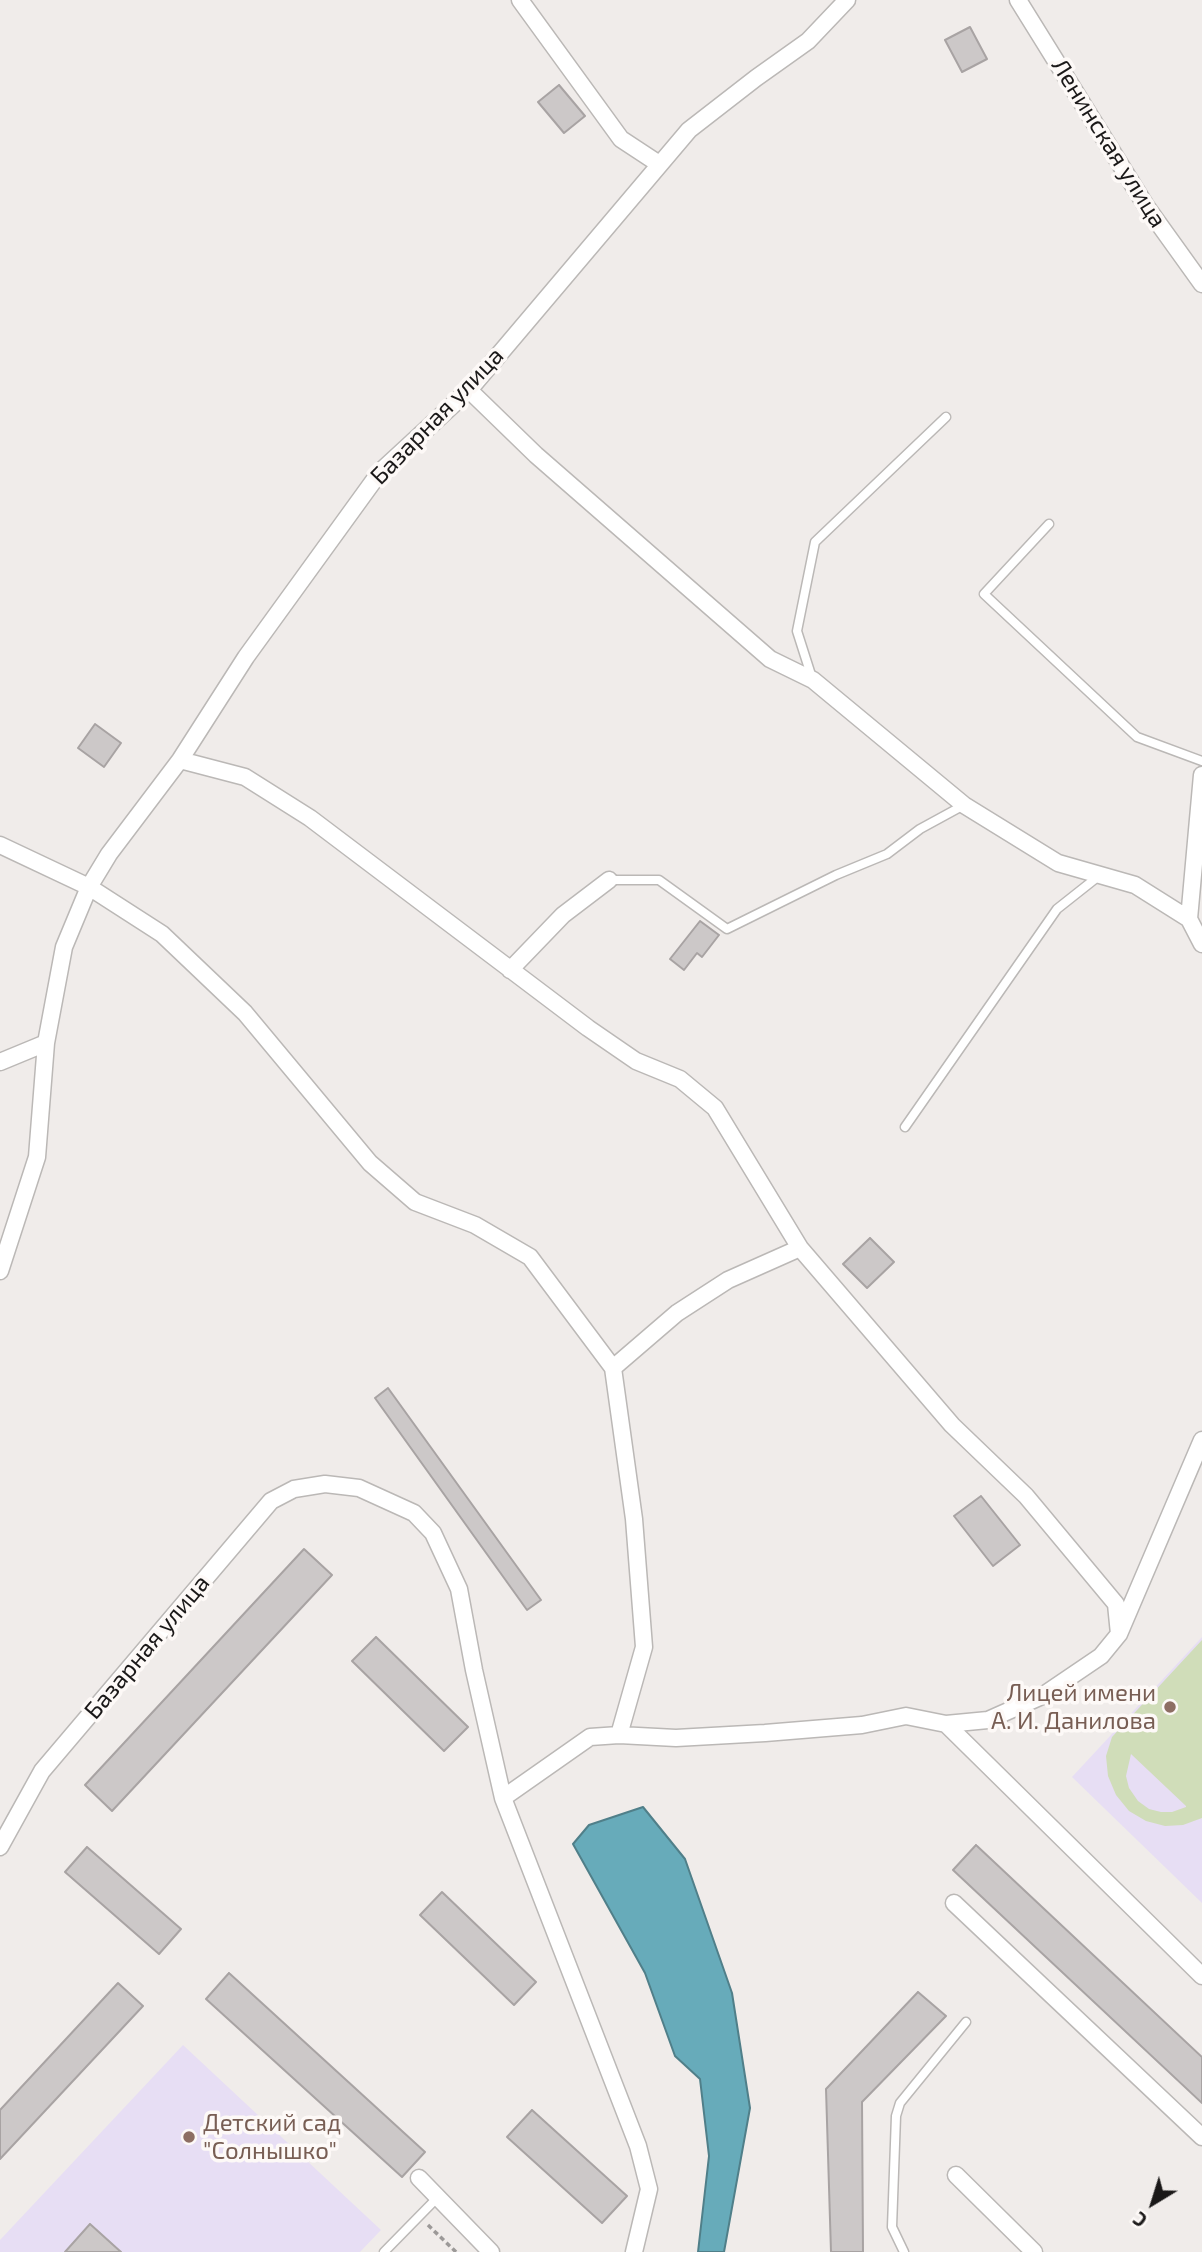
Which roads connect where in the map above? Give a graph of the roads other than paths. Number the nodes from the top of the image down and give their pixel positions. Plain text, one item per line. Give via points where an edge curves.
1 (520, 0) edge
2 (847, 0) edge
3 (1018, 0) edge
4 (659, 164) junction
5 (1202, 284) edge
6 (469, 390) junction
7 (946, 417) dead end
8 (1049, 524) dead end
9 (813, 680) junction
10 (180, 760) junction
11 (1202, 761) edge
12 (1202, 775) edge
13 (964, 805) junction
14 (0, 845) edge
15 (1100, 875) junction
16 (609, 880) joint
17 (89, 887) junction
18 (1189, 919) junction
19 (1202, 944) edge
20 (510, 970) junction
21 (46, 1043) junction
22 (0, 1062) edge
23 (905, 1127) dead end
24 (800, 1248) junction
25 (0, 1271) edge
26 (613, 1368) junction
27 (1202, 1440) edge
28 (1119, 1634) junction
29 (946, 1724) junction
30 (619, 1735) junction
31 (503, 1798) junction
32 (0, 1847) edge
33 (954, 1903) dead end
34 (1202, 1976) edge
35 (966, 2022) dead end
36 (1202, 2137) edge
37 (956, 2175) dead end
38 (419, 2178) dead end
39 (438, 2197) junction
40 (384, 2252) edge
41 (491, 2252) edge
42 (634, 2252) edge
43 (904, 2252) edge
44 (1034, 2252) edge

1 - 4 street via 621,139
2 - 4 street, Базарная улица via 808,41 690,130
3 - 5 street, Ленинская улица via 1146,206
4 - 6 street, Базарная улица
6 - 9 street via 536,455 770,659
6 - 10 street, Базарная улица via 380,472 246,657
7 - 9 lane via 816,542 797,631
8 - 11 lane via 984,594 1136,737
9 - 13 street
10 - 17 street, Базарная улица
10 - 20 street via 244,777 310,818
12 - 18 street
13 - 15 street via 1058,863
13 - 16 lane via 887,854 727,929 659,880
14 - 17 street
15 - 18 street via 1135,885
15 - 23 lane via 1057,909
16 - 20 street via 563,915
17 - 21 street, Базарная улица via 64,947
17 - 26 street via 162,934 245,1013 370,1163 415,1202 475,1225 530,1257
18 - 19 street
20 - 24 street via 626,1054 680,1079 715,1108
21 - 22 street
21 - 25 street, Базарная улица via 37,1157
24 - 26 street via 727,1280 677,1313
24 - 28 street via 952,1425 1026,1496 1116,1604
26 - 30 street via 634,1519 644,1647
27 - 28 street
28 - 29 street via 1101,1656 1042,1696 988,1720
29 - 30 street via 906,1716 862,1725 765,1733 676,1738
29 - 34 street
30 - 31 street via 590,1737
31 - 32 street, Базарная улица via 460,1588 433,1533 414,1513 359,1488 325,1484 294,1489 271,1501 42,1771
31 - 42 street, Базарная улица via 638,2146 649,2189
33 - 36 street
35 - 43 lane via 901,2103 896,2116 892,2228
37 - 44 street
38 - 39 street
39 - 40 lane
39 - 41 street

